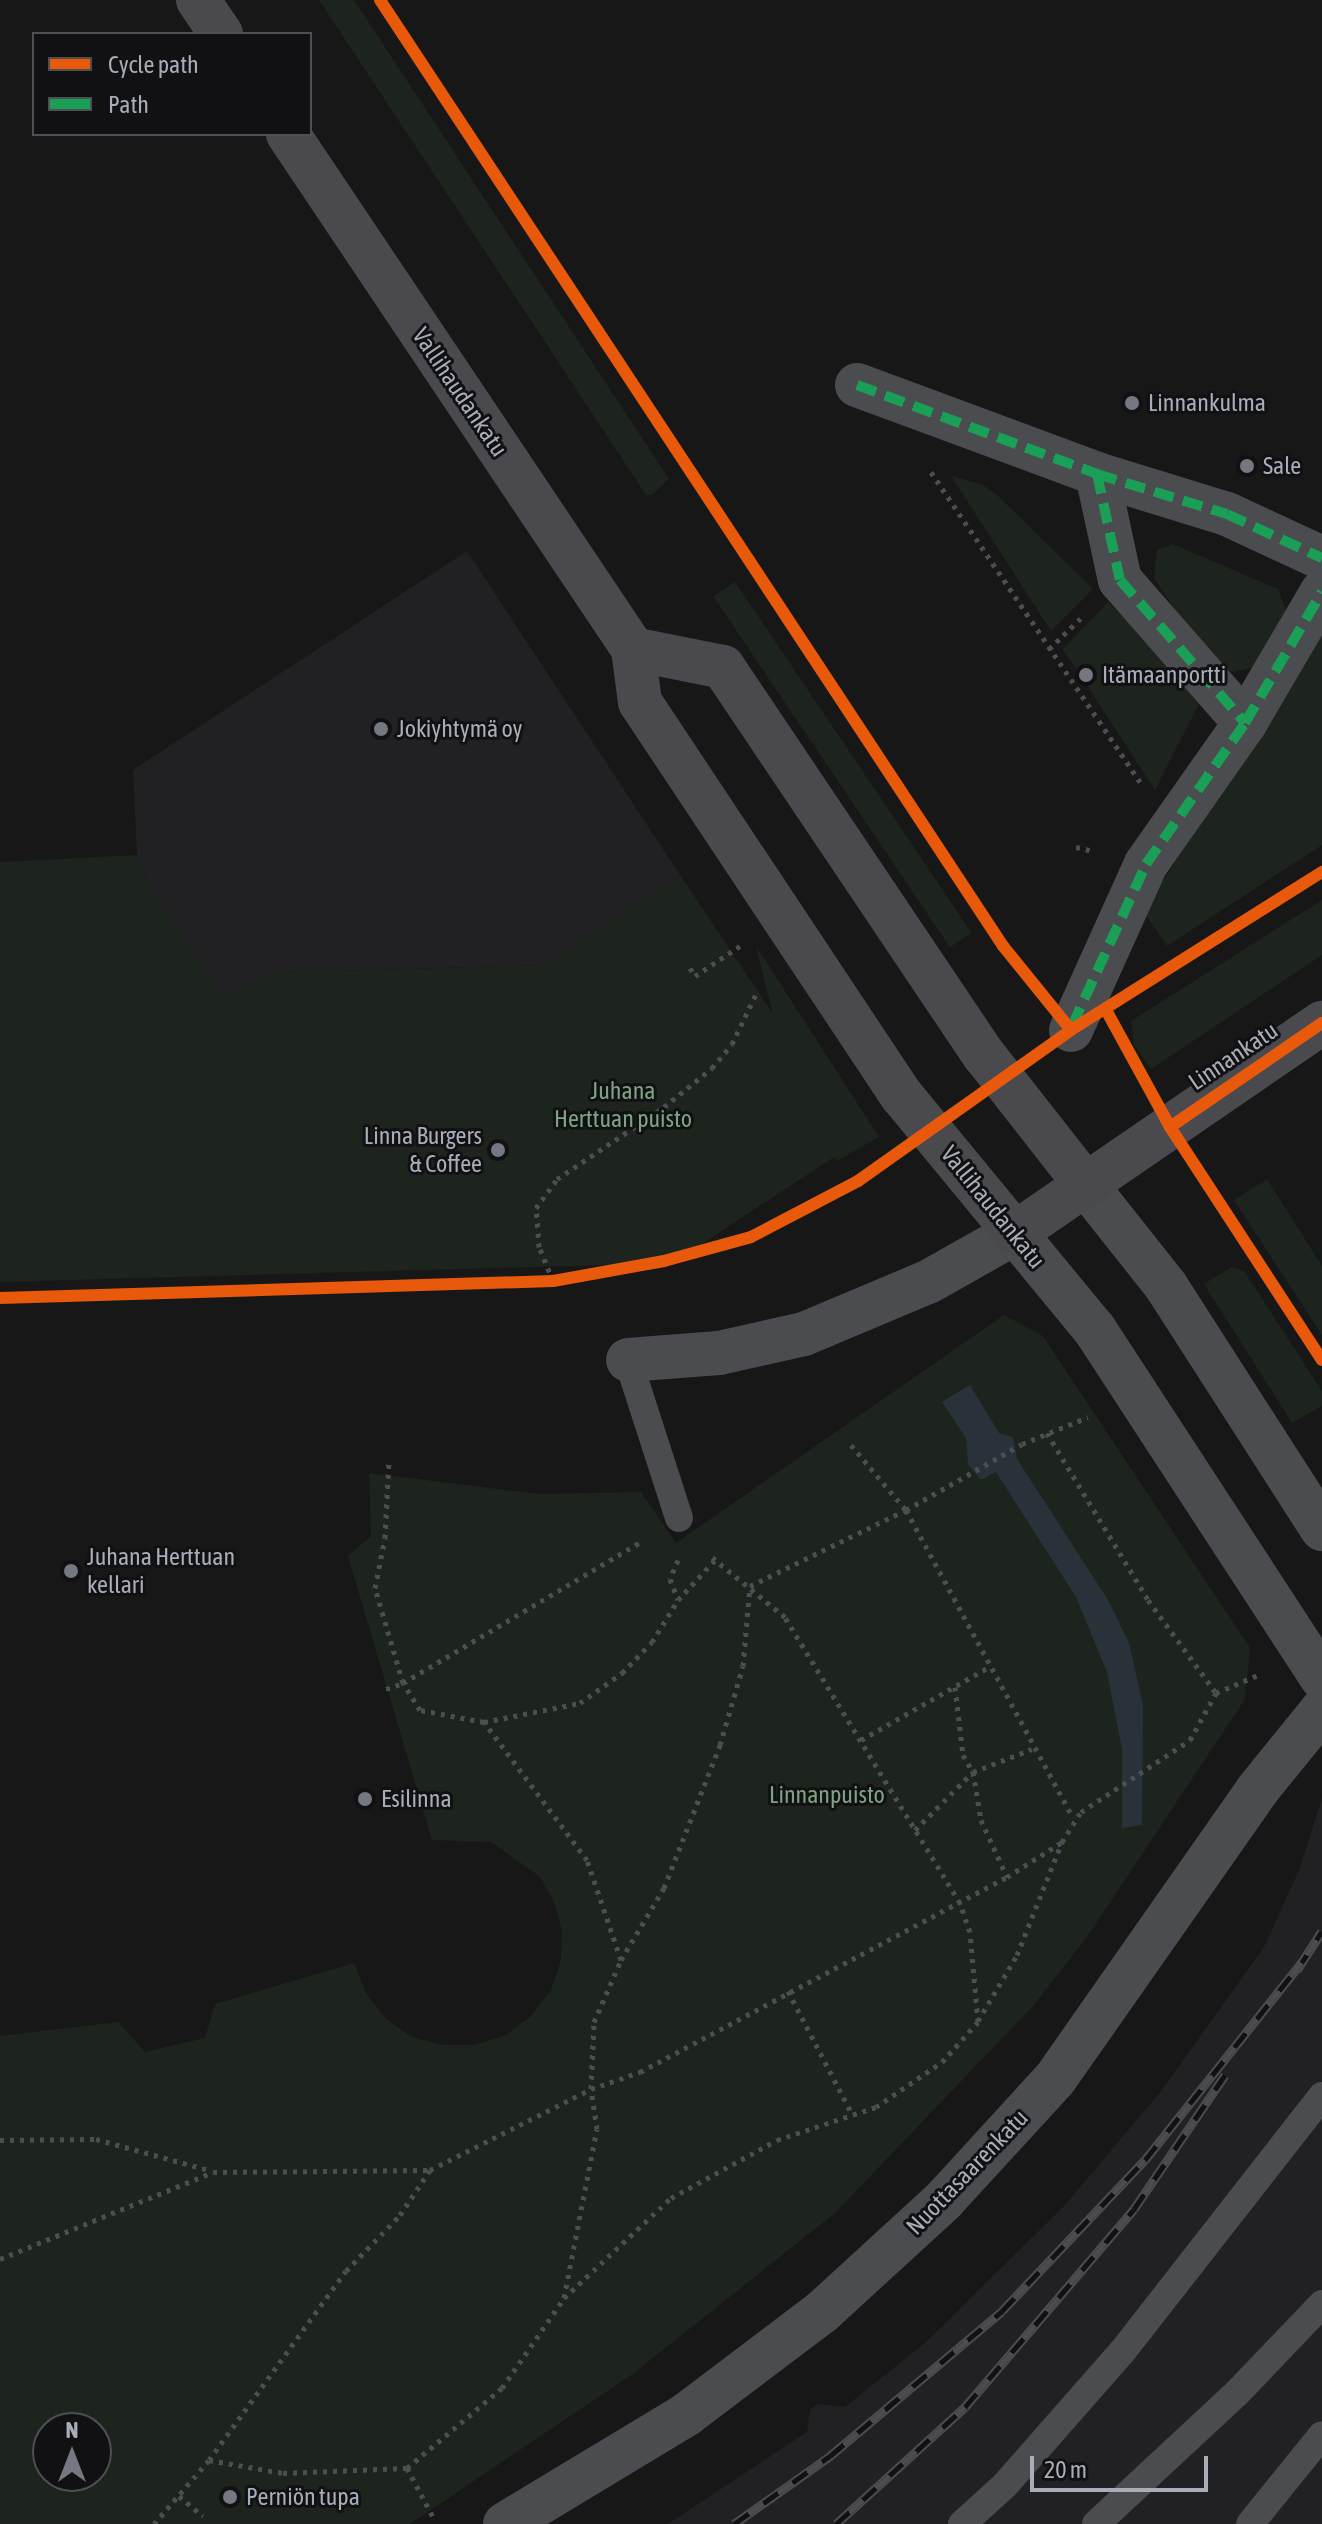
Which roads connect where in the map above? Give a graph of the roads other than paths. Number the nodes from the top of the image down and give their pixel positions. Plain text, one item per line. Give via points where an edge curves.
1 (198, 0) edge
2 (220, 32) edge
3 (289, 136) edge
4 (857, 385) dead end
5 (1097, 474) junction
6 (1322, 558) edge
7 (1322, 592) edge
8 (633, 649) junction
9 (1245, 723) junction
10 (1322, 1023) edge
11 (1071, 1030) dead end
12 (1086, 1185) junction
13 (1015, 1233) junction
14 (628, 1360) joint
15 (679, 1518) road end
16 (1322, 1529) edge
17 (1322, 1678) edge
18 (1322, 1710) edge
19 (1322, 2096) edge
20 (1322, 2304) edge
21 (1322, 2435) edge
22 (505, 2524) edge
23 (962, 2524) edge
24 (1096, 2524) edge
25 (1250, 2524) edge

1 - 2 street
3 - 8 street, Vallihaudankatu
4 - 5 street
5 - 6 street via 1227,514
5 - 9 street via 1120,580
7 - 9 street
8 - 12 street via 723,667 984,1055
8 - 13 street, Vallihaudankatu via 640,702 902,1096
9 - 11 street via 1146,864
10 - 12 street, Linnankatu
12 - 13 street, Linnankatu
12 - 16 street via 1166,1286
13 - 14 street, Linnankatu via 928,1282 804,1334 719,1353
13 - 17 street, Vallihaudankatu via 1095,1330
14 - 15 lane
18 - 22 street, Nuottasaarenkatu via 1258,1789 1055,2079 944,2200 823,2311 687,2414
19 - 23 lane via 1122,2352 1005,2485
20 - 24 lane via 1237,2393
21 - 25 lane

